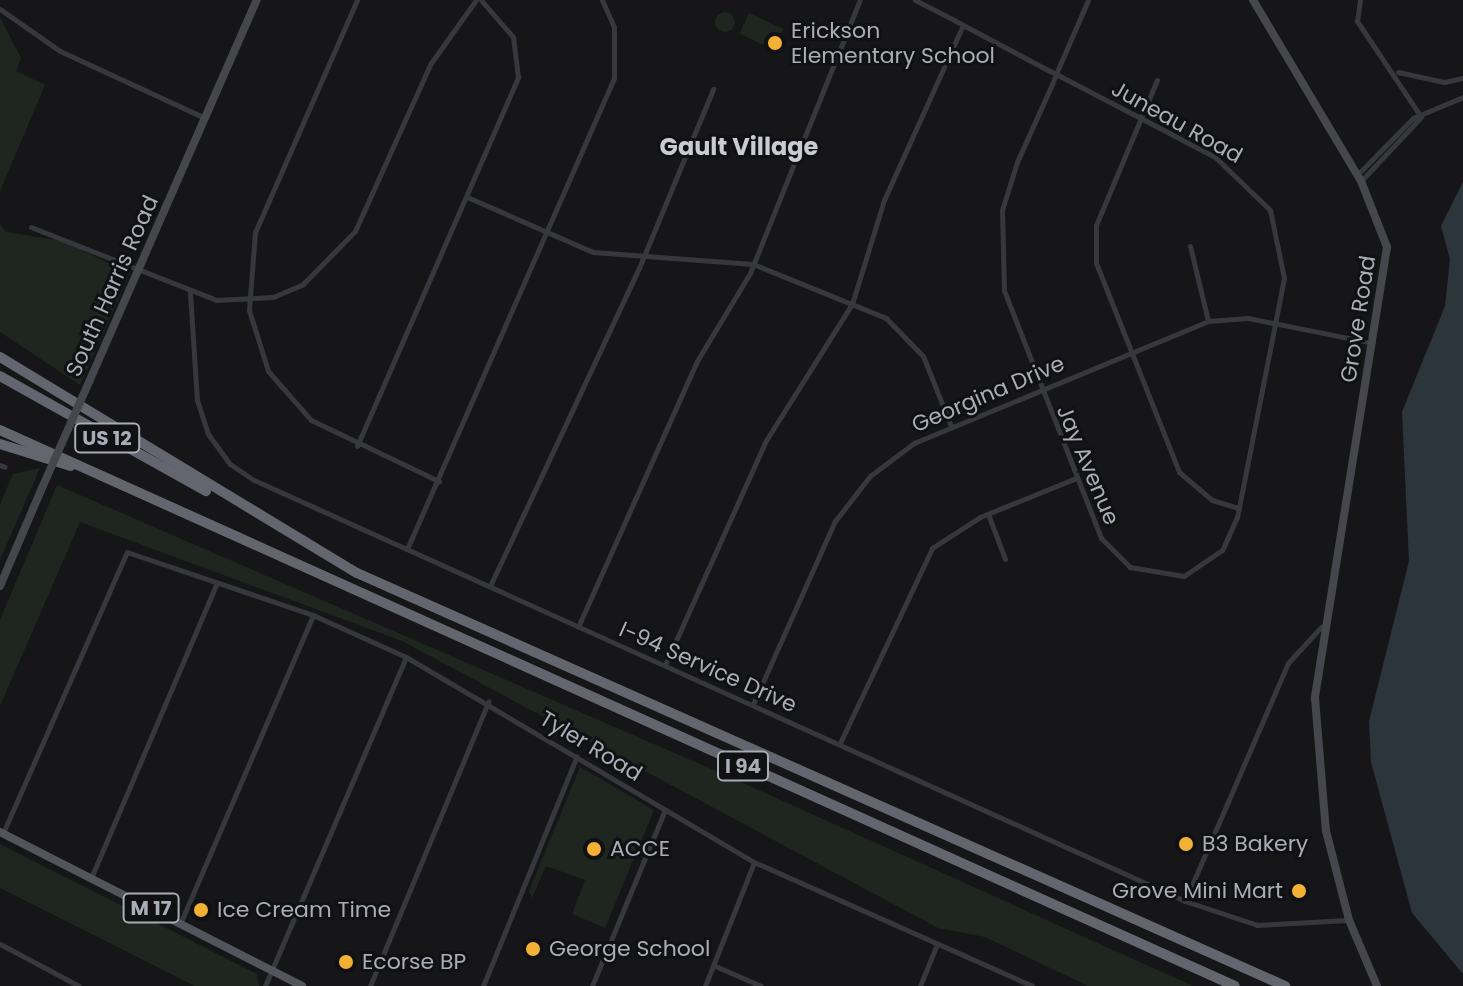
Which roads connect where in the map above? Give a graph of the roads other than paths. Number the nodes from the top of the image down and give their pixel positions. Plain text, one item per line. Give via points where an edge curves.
1 (257, 0) edge
2 (357, 0) edge
3 (479, 0) edge
4 (602, 0) edge
5 (860, 0) edge
6 (915, 0) edge
7 (1088, 0) edge
8 (1253, 0) edge
9 (1360, 0) edge
10 (0, 9) edge
11 (963, 25) junction
12 (1397, 71) junction
13 (1056, 74) junction
14 (1463, 78) edge
15 (1157, 80) dead end
16 (713, 89) dead end
17 (1463, 97) edge
18 (1421, 117) junction
19 (205, 118) junction
20 (1140, 118) junction
21 (1359, 178) junction
22 (467, 197) junction
23 (31, 227) dead end
24 (548, 232) junction
25 (1190, 246) dead end
26 (642, 259) junction
27 (753, 264) junction
28 (137, 270) junction
29 (190, 293) junction
30 (248, 300) junction
31 (852, 304) junction
32 (1208, 321) junction
33 (1277, 324) junction
34 (1375, 343) junction
35 (1128, 353) junction
36 (0, 357) edge
37 (0, 376) edge
38 (1039, 389) junction
39 (951, 426) junction
40 (0, 430) edge
41 (0, 444) edge
42 (357, 446) junction
43 (81, 467) junction
44 (1076, 478) junction
45 (439, 481) junction
46 (216, 494) junction
47 (1239, 508) junction
48 (988, 514) junction
49 (407, 549) junction
50 (1005, 559) dead end
51 (217, 583) junction
52 (0, 586) edge
53 (490, 586) junction
54 (313, 615) junction
55 (578, 627) junction
56 (1321, 627) junction
57 (406, 657) junction
58 (665, 665) junction
59 (488, 702) junction
60 (753, 704) junction
61 (840, 743) junction
62 (577, 756) junction
63 (665, 810) junction
64 (1, 833) edge
65 (754, 862) junction
66 (91, 878) junction
67 (1185, 901) junction
68 (1349, 920) junction
69 (180, 924) junction
70 (0, 944) edge
71 (937, 944) junction
72 (713, 965) junction
73 (272, 971) junction
74 (79, 986) edge
75 (265, 986) edge
76 (302, 986) edge
77 (370, 986) edge
78 (483, 986) edge
79 (592, 986) edge
80 (705, 986) edge
81 (761, 986) edge
82 (920, 986) edge
83 (1032, 986) edge
84 (1235, 986) edge
85 (1285, 986) edge
86 (1377, 986) edge

1 - 19 main road, South Harris Road
2 - 30 street via 255,232
3 - 22 street via 513,37 518,77
3 - 30 street via 431,63 343,250 303,284
4 - 24 street via 614,27 614,78
5 - 27 street
6 - 11 street, Juneau Road
7 - 13 street, Jay Avenue
8 - 21 main road, Grove Road
9 - 12 street via 1357,21
10 - 19 street via 60,51
11 - 13 street, Juneau Road
11 - 31 street via 884,200
12 - 14 street via 1444,82
12 - 18 street
13 - 20 street, Juneau Road
13 - 38 street, Jay Avenue via 1017,162 998,238 1004,291
15 - 20 street
16 - 26 street
17 - 18 street
18 - 21 street
19 - 28 main road, South Harris Road
20 - 33 street, Juneau Road via 1238,172 1270,210 1284,260
20 - 35 street via 1094,241
21 - 34 main road, Grove Road via 1387,247
22 - 24 street
22 - 42 street
23 - 28 street
24 - 26 street via 593,252
24 - 45 street
25 - 32 street
26 - 27 street
26 - 53 street
27 - 31 street
27 - 55 street via 697,361
28 - 29 street
28 - 52 main road, South Harris Road, bridge
29 - 30 street
29 - 49 street, I-94 Service Drive via 197,400 217,449 254,480
30 - 42 street via 268,371 311,420
31 - 39 street via 912,339
31 - 58 street via 772,428
32 - 33 street, Georgina Drive
32 - 35 street, Georgina Drive
33 - 34 street, Georgina Drive
33 - 47 street, Juneau Road
34 - 56 main road, Grove Road
35 - 38 street, Georgina Drive
35 - 47 street via 1179,472 1212,500
36 - 46 highway, I 94
37 - 46 highway, US 12 via 192,488
38 - 39 street, Georgina Drive
38 - 44 street, Jay Avenue
39 - 60 street, Georgina Drive via 883,464 846,504
40 - 43 highway, I 94
41 - 43 highway, US 12
42 - 45 street
43 - 84 highway, I 94
44 - 47 street, Jay Avenue via 1112,554 1148,575 1184,576 1202,567 1222,550
44 - 48 street
45 - 49 street
46 - 85 highway, I 94 via 391,589
48 - 50 street
48 - 61 street via 953,530 919,568
49 - 53 street, I-94 Service Drive
51 - 54 street, Tyler Road
51 - 64 street, Tyler Road via 127,552
51 - 66 street
53 - 55 street, I-94 Service Drive
54 - 57 street, Tyler Road
54 - 69 street
55 - 58 street, I-94 Service Drive
56 - 67 street via 1288,663
56 - 68 main road, Grove Road via 1319,774
57 - 59 street, Tyler Road
57 - 73 street
58 - 60 street, I-94 Service Drive
59 - 62 street, Tyler Road
59 - 77 street
60 - 61 street, I-94 Service Drive
61 - 67 street, I-94 Service Drive
62 - 63 street, Tyler Road
62 - 78 street
63 - 65 street, Tyler Road
63 - 79 street
64 - 66 main road, M 17
65 - 71 street, Tyler Road
65 - 72 street
66 - 69 main road, M 17
67 - 68 street, I-94 Service Drive via 1257,925
68 - 86 main road, Grove Road
69 - 73 main road, M 17
70 - 74 street
71 - 82 street
71 - 83 street, Tyler Road
72 - 80 street
72 - 81 street
73 - 75 street
73 - 76 main road, M 17

